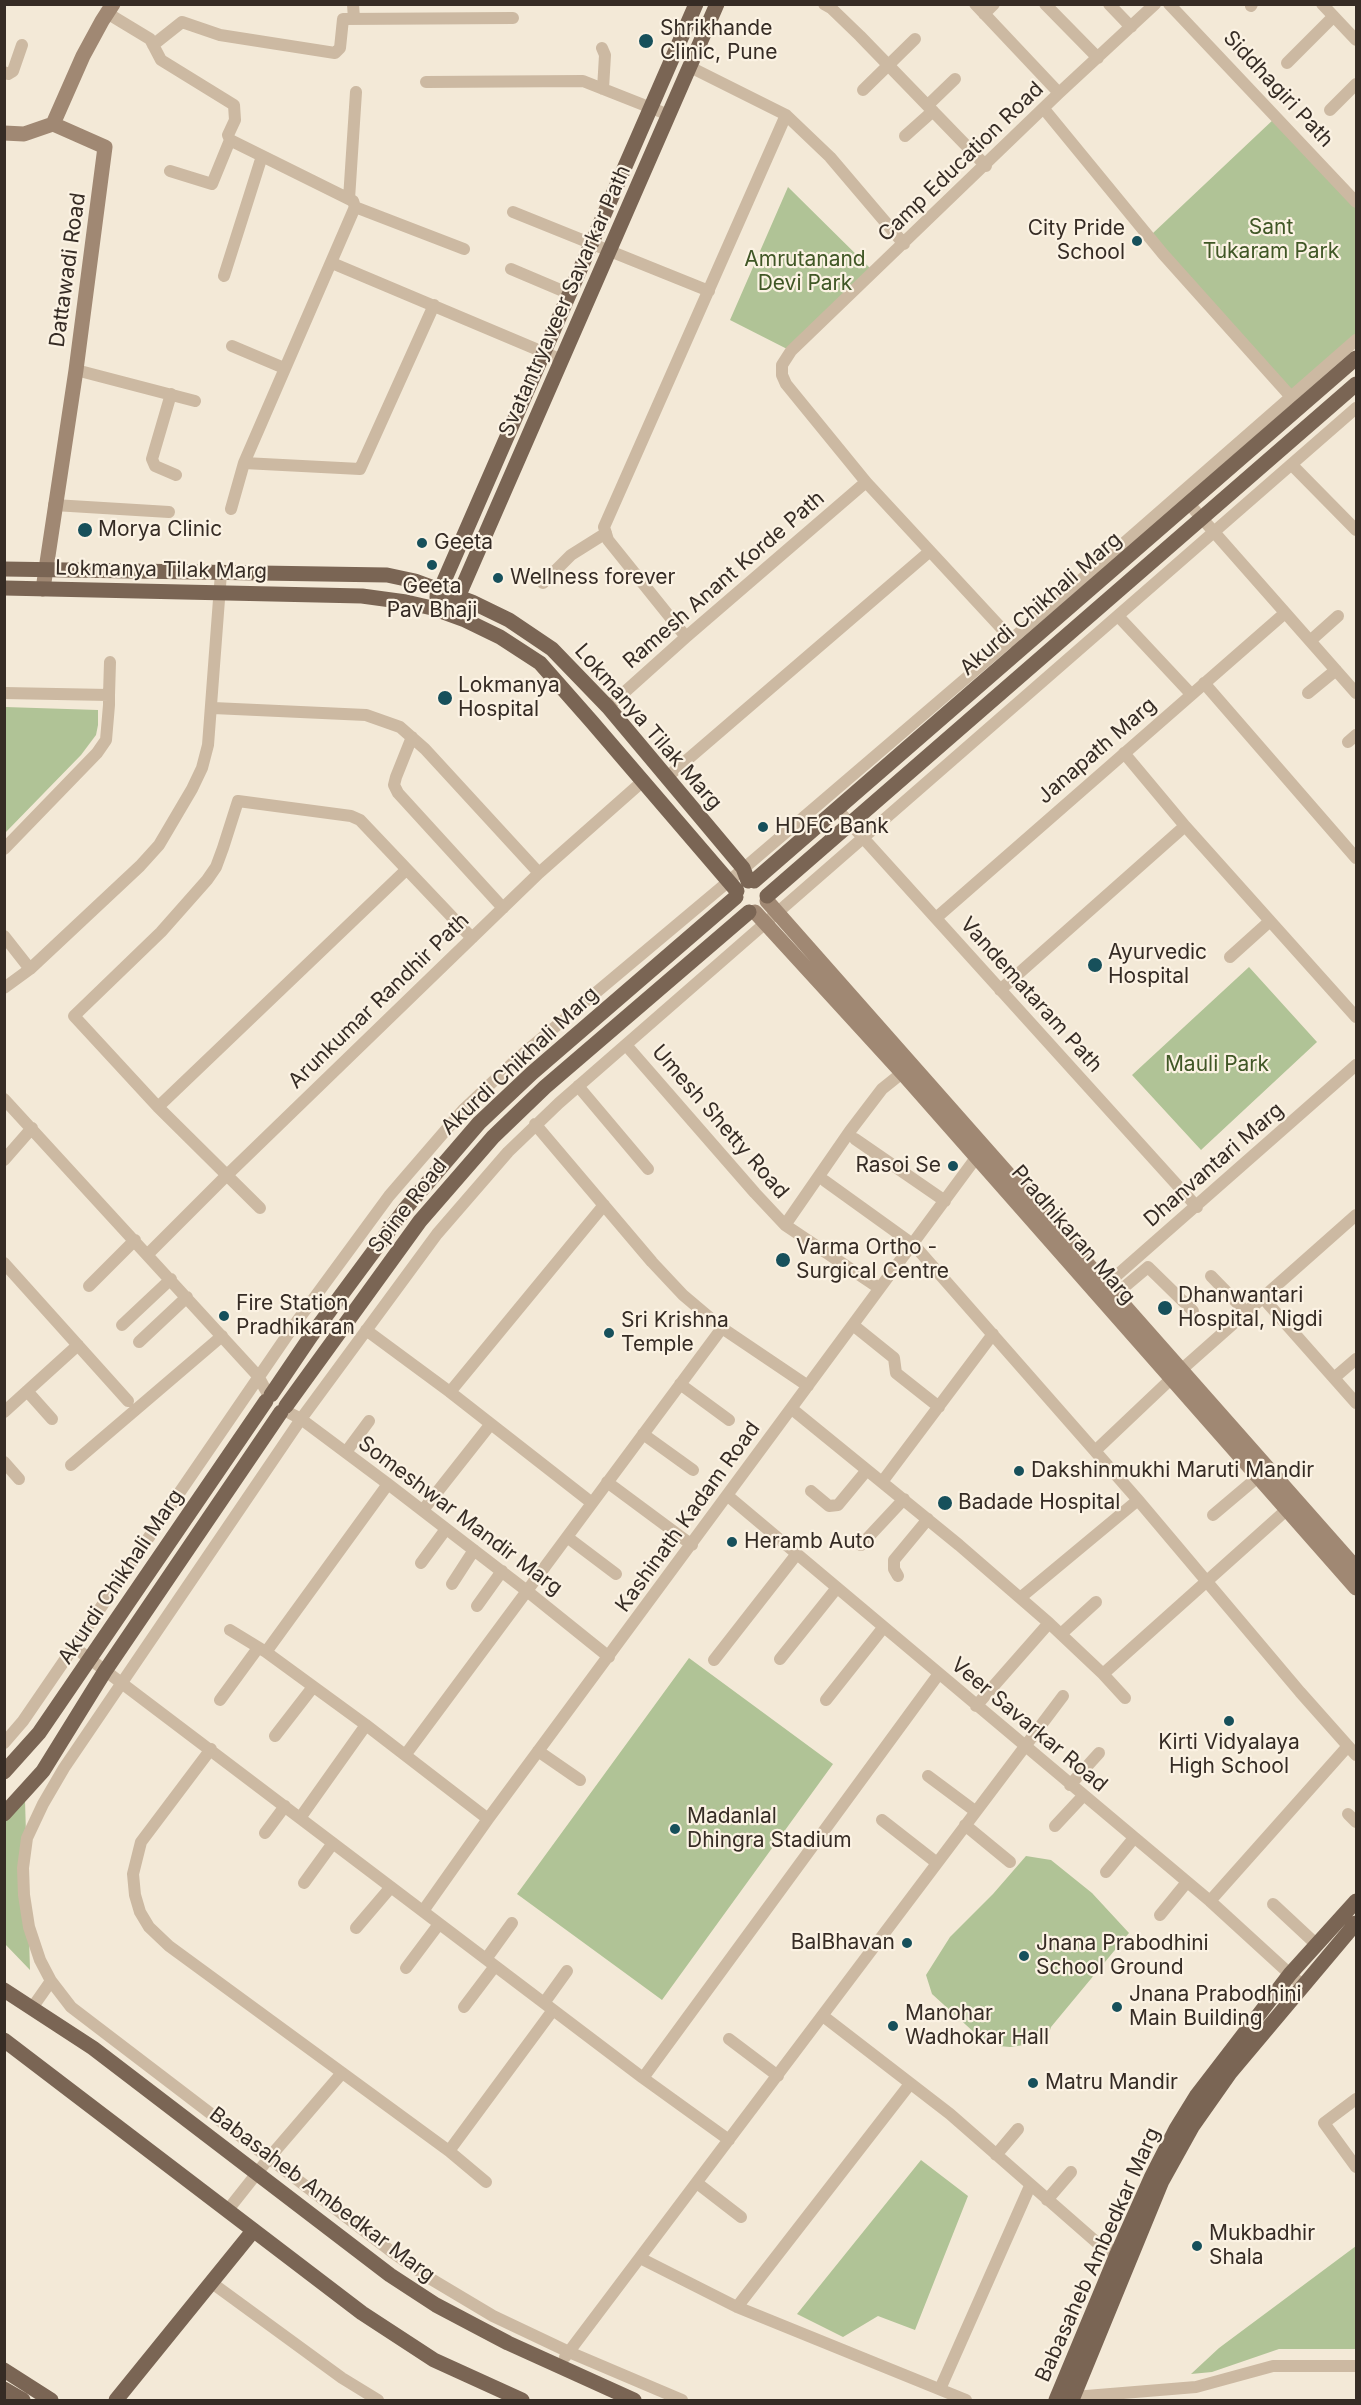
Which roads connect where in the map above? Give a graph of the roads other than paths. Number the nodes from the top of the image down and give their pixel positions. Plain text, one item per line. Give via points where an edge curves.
1 (353, 4) edge
2 (696, 4) edge
3 (717, 4) edge
4 (975, 4) edge
5 (994, 4) edge
6 (1045, 4) edge
7 (1109, 4) edge
8 (1155, 4) edge
9 (1169, 4) edge
10 (1322, 4) edge
11 (829, 6) edge
12 (110, 9) edge
13 (984, 14) junction
14 (1333, 17) junction
15 (513, 18) dead end
16 (354, 19) junction
17 (1131, 27) junction
18 (915, 39) dead end
19 (1356, 40) edge
20 (22, 45) dead end
21 (153, 45) junction
22 (603, 48) dead end
23 (1098, 58) junction
24 (1287, 63) dead end
25 (888, 64) junction
26 (690, 67) junction
27 (4, 72) edge
28 (955, 79) dead end
29 (426, 82) dead end
30 (1356, 84) edge
31 (603, 89) junction
32 (863, 90) dead end
33 (356, 92) dead end
34 (1059, 93) junction
35 (651, 107) junction
36 (930, 108) junction
37 (1044, 110) junction
38 (1330, 110) dead end
39 (669, 115) junction
40 (786, 115) junction
41 (53, 124) junction
42 (4, 133) edge
43 (905, 136) dead end
44 (230, 140) junction
45 (262, 156) junction
46 (986, 165) junction
47 (170, 171) dead end
48 (1355, 198) edge
49 (352, 203) junction
50 (513, 212) dead end
51 (592, 242) junction
52 (904, 244) junction
53 (464, 249) dead end
54 (610, 250) junction
55 (332, 263) junction
56 (511, 269) dead end
57 (224, 276) dead end
58 (709, 291) junction
59 (570, 294) junction
60 (435, 305) junction
61 (1356, 340) edge
62 (232, 346) dead end
63 (544, 353) junction
64 (1356, 358) edge
65 (562, 360) junction
66 (284, 368) junction
67 (76, 370) junction
68 (1356, 384) edge
69 (171, 394) junction
70 (1292, 398) junction
71 (195, 401) dead end
72 (1356, 408) edge
73 (244, 463) junction
74 (1292, 465) junction
75 (176, 475) dead end
76 (866, 482) junction
77 (1184, 499) junction
78 (54, 505) junction
79 (231, 509) dead end
80 (169, 512) dead end
81 (1201, 518) junction
82 (1356, 531) edge
83 (606, 533) junction
84 (1214, 533) junction
85 (928, 552) junction
86 (4, 569) edge
87 (45, 570) junction
88 (221, 573) junction
89 (543, 583) dead end
90 (4, 588) edge
91 (43, 589) junction
92 (440, 590) junction
93 (220, 592) junction
94 (458, 597) junction
95 (432, 608) junction
96 (1285, 613) junction
97 (451, 615) junction
98 (1118, 616) junction
99 (1338, 616) dead end
100 (686, 637) junction
101 (1310, 641) junction
102 (1016, 644) junction
103 (110, 662) dead end
104 (1336, 670) junction
105 (1204, 683) junction
106 (1354, 684) edge
107 (4, 693) edge
108 (1308, 693) dead end
109 (1191, 694) junction
110 (109, 695) junction
111 (608, 707) junction
112 (213, 708) junction
113 (412, 737) junction
114 (1124, 753) junction
115 (666, 778) junction
116 (643, 781) junction
117 (837, 809) junction
118 (850, 824) junction
119 (1185, 826) junction
120 (863, 839) junction
121 (4, 849) edge
122 (1356, 858) edge
123 (405, 870) junction
124 (539, 873) junction
125 (741, 883) junction
126 (503, 908) junction
127 (764, 909) junction
128 (936, 918) junction
129 (1270, 921) junction
130 (4, 936) edge
131 (472, 938) junction
132 (1230, 957) dead end
133 (30, 969) junction
134 (4, 988) edge
135 (1000, 990) junction
136 (1356, 1017) edge
137 (626, 1045) junction
138 (1356, 1065) edge
139 (902, 1073) junction
140 (578, 1086) junction
141 (4, 1099) edge
142 (159, 1107) junction
143 (535, 1124) junction
144 (32, 1128) junction
145 (855, 1139) dead end
146 (981, 1151) junction
147 (4, 1160) edge
148 (648, 1169) dead end
149 (226, 1176) junction
150 (825, 1181) dead end
151 (945, 1201) junction
152 (604, 1205) junction
153 (1197, 1207) junction
154 (260, 1208) dead end
155 (1356, 1215) edge
156 (785, 1225) junction
157 (135, 1240) junction
158 (914, 1245) junction
159 (148, 1254) junction
160 (4, 1263) edge
161 (1211, 1276) dead end
162 (171, 1279) junction
163 (89, 1286) dead end
164 (879, 1288) junction
165 (1107, 1291) junction
166 (187, 1297) junction
167 (1263, 1298) junction
168 (1193, 1311) dead end
169 (1246, 1313) junction
170 (123, 1325) dead end
171 (853, 1325) junction
172 (722, 1328) junction
173 (366, 1330) junction
174 (993, 1334) junction
175 (222, 1336) junction
176 (139, 1342) dead end
177 (78, 1345) junction
178 (1356, 1359) edge
179 (1177, 1374) junction
180 (258, 1376) junction
181 (1334, 1378) junction
182 (680, 1384) junction
183 (808, 1386) junction
184 (27, 1391) junction
185 (450, 1392) junction
186 (269, 1397) junction
187 (128, 1401) dead end
188 (1356, 1403) edge
189 (939, 1407) junction
190 (284, 1409) junction
191 (792, 1409) junction
192 (4, 1412) edge
193 (52, 1419) dead end
194 (301, 1419) junction
195 (369, 1420) dead end
196 (729, 1420) dead end
197 (490, 1425) junction
198 (643, 1434) junction
199 (1095, 1451) junction
200 (346, 1452) junction
201 (4, 1462) edge
202 (71, 1465) dead end
203 (693, 1470) dead end
204 (867, 1470) junction
205 (1258, 1477) junction
206 (19, 1479) dead end
207 (607, 1482) junction
208 (882, 1482) junction
209 (388, 1484) junction
210 (811, 1491) dead end
211 (728, 1496) junction
212 (904, 1500) junction
213 (1138, 1500) junction
214 (592, 1503) junction
215 (1292, 1505) junction
216 (423, 1510) junction
217 (1214, 1515) dead end
218 (928, 1520) junction
219 (446, 1528) junction
220 (567, 1537) junction
221 (692, 1545) junction
222 (861, 1545) dead end
223 (474, 1550) junction
224 (796, 1555) junction
225 (420, 1563) dead end
226 (1356, 1568) edge
227 (502, 1571) junction
228 (616, 1574) dead end
229 (898, 1576) dead end
230 (1207, 1581) junction
231 (452, 1584) dead end
232 (836, 1588) junction
233 (1356, 1588) edge
234 (527, 1591) junction
235 (1020, 1598) junction
236 (1096, 1602) dead end
237 (477, 1606) dead end
238 (1049, 1623) junction
239 (883, 1628) junction
240 (230, 1630) dead end
241 (1061, 1634) junction
242 (74, 1647) junction
243 (262, 1650) junction
244 (609, 1657) junction
245 (780, 1659) dead end
246 (90, 1660) junction
247 (714, 1660) dead end
248 (105, 1671) junction
249 (1103, 1674) junction
250 (938, 1675) junction
251 (123, 1684) junction
252 (313, 1687) junction
253 (1062, 1696) dead end
254 (1125, 1698) dead end
255 (220, 1700) dead end
256 (826, 1700) dead end
257 (976, 1707) junction
258 (366, 1725) junction
259 (275, 1736) dead end
260 (4, 1743) edge
261 (1024, 1746) junction
262 (211, 1749) junction
263 (538, 1751) junction
264 (1352, 1751) edge
265 (1099, 1753) dead end
266 (406, 1754) junction
267 (4, 1772) edge
268 (928, 1776) dead end
269 (580, 1780) dead end
270 (1070, 1785) junction
271 (1083, 1796) junction
272 (285, 1806) junction
273 (975, 1811) junction
274 (4, 1814) edge
275 (300, 1818) junction
276 (488, 1819) junction
277 (882, 1820) dead end
278 (965, 1825) junction
279 (1055, 1826) dead end
280 (265, 1833) dead end
281 (1134, 1838) junction
282 (333, 1843) junction
283 (1010, 1862) dead end
284 (937, 1863) junction
285 (1106, 1872) dead end
286 (1187, 1882) junction
287 (304, 1883) dead end
288 (391, 1887) junction
289 (1210, 1901) junction
290 (1356, 1901) edge
291 (1273, 1904) dead end
292 (423, 1911) junction
293 (1160, 1915) dead end
294 (512, 1923) dead end
295 (1356, 1923) edge
296 (439, 1924) junction
297 (357, 1928) dead end
298 (1317, 1945) junction
299 (490, 1963) junction
300 (406, 1968) dead end
301 (567, 1971) dead end
302 (1290, 1974) junction
303 (51, 1981) junction
304 (1303, 1986) junction
305 (4, 1990) edge
306 (464, 2007) dead end
307 (548, 2007) junction
308 (32, 2008) junction
309 (823, 2016) junction
310 (729, 2039) dead end
311 (4, 2040) edge
312 (342, 2073) junction
313 (778, 2076) junction
314 (643, 2078) junction
315 (910, 2084) junction
316 (1356, 2099) edge
317 (1018, 2129) dead end
318 (729, 2140) junction
319 (448, 2151) junction
320 (996, 2155) junction
321 (269, 2158) junction
322 (1356, 2167) edge
323 (1071, 2172) dead end
324 (257, 2174) junction
325 (486, 2182) dead end
326 (696, 2183) junction
327 (1030, 2186) junction
328 (1047, 2200) junction
329 (228, 2211) junction
330 (741, 2217) dead end
331 (253, 2231) junction
332 (1124, 2255) junction
333 (640, 2258) junction
334 (212, 2283) junction
335 (737, 2307) junction
336 (569, 2352) junction
337 (1356, 2366) edge
338 (558, 2367) junction
339 (10, 2373) edge
340 (5, 2389) edge
341 (940, 2389) junction
342 (1065, 2397) edge
343 (23, 2400) edge
344 (51, 2400) edge
345 (116, 2400) edge
346 (378, 2400) edge
347 (522, 2400) edge
348 (634, 2400) edge
349 (682, 2400) edge
350 (966, 2400) edge

1 - 16 street
2 - 35 main road, Svatantryaveer Savarkar Path
3 - 26 main road, Svatantryaveer Savarkar Path
4 - 13 street
5 - 13 street
6 - 23 street
7 - 17 street
8 - 17 street, Camp Education Road
9 - 48 street, Siddhagiri Path
10 - 14 street
11 - 25 street
12 - 21 street
12 - 41 street via 83,56
13 - 34 street
14 - 19 street
14 - 24 street
15 - 16 street
16 - 21 street via 341,21 340,48 335,53 220,34 182,22
17 - 23 street, Camp Education Road
18 - 25 street
20 - 27 street via 14,71
21 - 44 street via 161,60 234,105 236,120 228,135
22 - 31 street
23 - 34 street, Camp Education Road
25 - 32 street
25 - 36 street
26 - 39 main road, Svatantryaveer Savarkar Path
26 - 40 street
28 - 36 street
29 - 31 street via 583,81
30 - 38 street
31 - 35 street
33 - 49 street
34 - 37 street, Camp Education Road
35 - 39 street
35 - 51 main road, Svatantryaveer Savarkar Path
36 - 43 street
36 - 46 street
37 - 46 street, Camp Education Road
37 - 70 street via 1163,254
39 - 54 main road, Svatantryaveer Savarkar Path
40 - 52 street via 830,157
40 - 58 street
41 - 42 street via 24,134
41 - 67 street, Dattawadi Road via 105,147
44 - 45 street
44 - 47 street via 212,184
45 - 49 street
45 - 57 street
46 - 52 street, Camp Education Road
49 - 53 street
49 - 55 street
50 - 51 street
51 - 54 street
51 - 59 main road, Svatantryaveer Savarkar Path
52 - 76 street, Camp Education Road via 782,365 786,384
54 - 58 street
54 - 65 main road, Svatantryaveer Savarkar Path
55 - 60 street
55 - 66 street
56 - 59 street
58 - 83 street via 604,527
59 - 63 main road, Svatantryaveer Savarkar Path
60 - 63 street
60 - 73 street via 360,469
61 - 70 street
62 - 66 street
63 - 65 street
63 - 92 main road, Svatantryaveer Savarkar Path
64 - 77 main road, Akurdi Chikhali Marg
65 - 94 main road, Svatantryaveer Savarkar Path
66 - 73 street
67 - 69 street
67 - 78 street, Dattawadi Road
68 - 81 main road, Akurdi Chikhali Marg
69 - 71 street
69 - 75 street via 152,459 155,466
70 - 77 street
72 - 74 street, Babasaheb Ambedkar Marg
73 - 79 street
74 - 82 street
74 - 84 street, Babasaheb Ambedkar Marg
76 - 85 street, Camp Education Road
76 - 100 street, Ramesh Anant Korde Path
77 - 81 street
77 - 102 main road, Akurdi Chikhali Marg
78 - 80 street
78 - 87 street, Dattawadi Road
81 - 84 street
81 - 118 main road, Akurdi Chikhali Marg
83 - 89 street via 571,555
83 - 100 street
84 - 96 street
84 - 98 street, Babasaheb Ambedkar Marg
85 - 102 street, Camp Education Road
85 - 115 street
86 - 87 main road, Lokmanya Tilak Marg
87 - 88 main road, Lokmanya Tilak Marg
87 - 91 street, Dattawadi Road
88 - 92 main road, Lokmanya Tilak Marg via 387,575
88 - 93 street
90 - 91 main road, Lokmanya Tilak Marg
91 - 93 main road, Lokmanya Tilak Marg
92 - 94 main road, Lokmanya Tilak Marg
92 - 95 main road, Svatantryaveer Savarkar Path
93 - 95 main road, Lokmanya Tilak Marg via 362,596
93 - 112 street
94 - 97 main road, Svatantryaveer Savarkar Path
94 - 111 main road, Lokmanya Tilak Marg via 536,637
95 - 97 main road, Lokmanya Tilak Marg
96 - 101 street
96 - 105 street, Janapath Marg
97 - 116 main road, Lokmanya Tilak Marg via 500,637 540,663
98 - 109 street
98 - 120 street, Babasaheb Ambedkar Marg
99 - 101 street
100 - 111 street, Ramesh Anant Korde Path
101 - 104 street
102 - 117 main road, Akurdi Chikhali Marg
102 - 125 street
103 - 110 street
104 - 106 street
104 - 108 street
105 - 109 street, Janapath Marg
105 - 122 street
107 - 110 street
109 - 114 street, Janapath Marg
110 - 121 street via 106,740
111 - 115 main road, Lokmanya Tilak Marg
112 - 113 street via 366,715 400,726
112 - 133 street via 202,768 159,845
113 - 124 street
113 - 126 street via 394,785 398,793
114 - 119 street
114 - 128 street, Janapath Marg
115 - 125 main road, Lokmanya Tilak Marg
116 - 124 street, Arunkumar Randhir Path
116 - 125 main road, Lokmanya Tilak Marg
117 - 118 street, Vandemataram Path
117 - 125 main road, Akurdi Chikhali Marg
118 - 120 street, Vandemataram Path
118 - 127 main road, Akurdi Chikhali Marg
119 - 129 street
119 - 135 street
120 - 127 street, Babasaheb Ambedkar Marg
120 - 128 street, Vandemataram Path
123 - 131 street
123 - 142 street
123 - 142 street via 369,828 351,816 238,801 216,867 207,880 161,932 74,1016
124 - 126 street, Arunkumar Randhir Path
125 - 127 main road via 763,886
125 - 127 main road via 740,907
125 - 180 street via 518,1058 464,1109 389,1196
125 - 186 main road, Akurdi Chikhali Marg via 479,1123 405,1209
126 - 131 street, Arunkumar Randhir Path
127 - 137 street, Babasaheb Ambedkar Marg
127 - 139 street, Pradhikaran Marg
127 - 146 street, Pradhikaran Marg
127 - 190 main road, Spine Road via 545,1087 493,1137 420,1221
128 - 135 street, Vandemataram Path
129 - 132 street
129 - 136 street
130 - 133 street
131 - 149 street, Arunkumar Randhir Path
133 - 134 street
135 - 153 street, Vandemataram Path
137 - 140 street, Babasaheb Ambedkar Marg
137 - 156 street, Umesh Shetty Road
138 - 153 street, Dhanvantari Marg
139 - 146 street, Pradhikaran Marg
139 - 156 street, Umesh Shetty Road via 882,1089 849,1131
140 - 143 street, Babasaheb Ambedkar Marg
140 - 148 street
141 - 144 street
142 - 149 street
143 - 152 street
143 - 173 street, Babasaheb Ambedkar Marg via 437,1234
144 - 147 street
144 - 157 street
145 - 151 street
146 - 151 street, Kashinath Kadam Road
146 - 165 street, Pradhikaran Marg
149 - 154 street
149 - 159 street, Arunkumar Randhir Path
150 - 158 street
151 - 158 street, Kashinath Kadam Road
152 - 172 street via 675,1287
152 - 185 street
153 - 165 street, Dhanvantari Marg
155 - 167 street
156 - 164 street, Umesh Shetty Road
157 - 159 street
157 - 163 street
158 - 164 street, Kashinath Kadam Road
158 - 174 street
159 - 162 street
160 - 177 street
161 - 169 street
162 - 166 street
162 - 170 street
164 - 171 street, Kashinath Kadam Road
165 - 168 street via 1148,1267
165 - 179 street, Pradhikaran Marg
166 - 175 street
166 - 176 street
167 - 169 street
167 - 181 street
169 - 179 street
171 - 183 street, Kashinath Kadam Road
171 - 189 street via 894,1358 896,1373
172 - 182 street
172 - 183 street
173 - 185 street
173 - 194 street, Babasaheb Ambedkar Marg
174 - 189 street
174 - 199 street
175 - 180 street
175 - 202 street
177 - 184 street
177 - 187 street
178 - 181 street
179 - 199 street
179 - 205 street, Pradhikaran Marg
179 - 215 street, Pradhikaran Marg
180 - 186 street
180 - 242 street
181 - 188 street
182 - 196 street
182 - 198 street
183 - 191 street, Kashinath Kadam Road
184 - 192 street
184 - 193 street
185 - 197 street
186 - 190 main road via 270,1411
186 - 246 main road, Akurdi Chikhali Marg
189 - 208 street
190 - 194 street, Someshwar Mandir Marg
190 - 248 main road, Akurdi Chikhali Marg
191 - 204 street
191 - 211 street, Kashinath Kadam Road
194 - 200 street, Someshwar Mandir Marg
194 - 251 street, Babasaheb Ambedkar Marg
195 - 200 street
197 - 214 street
197 - 216 street
198 - 203 street
198 - 207 street
199 - 213 street
200 - 209 street, Someshwar Mandir Marg
201 - 206 street
204 - 208 street
204 - 210 street via 838,1505 830,1506
205 - 215 street, Pradhikaran Marg
205 - 217 street
207 - 214 street
207 - 221 street
208 - 212 street
209 - 216 street, Someshwar Mandir Marg
209 - 243 street
211 - 221 street, Kashinath Kadam Road
211 - 224 street, Veer Savarkar Road
212 - 218 street
212 - 222 street
213 - 230 street
213 - 235 street
214 - 220 street
215 - 226 street, Pradhikaran Marg
215 - 230 street
215 - 233 street, Pradhikaran Marg
216 - 219 street, Someshwar Mandir Marg
218 - 229 street via 894,1560
218 - 235 street
219 - 223 street, Someshwar Mandir Marg
219 - 225 street
220 - 228 street
220 - 234 street
221 - 244 street, Kashinath Kadam Road
223 - 227 street, Someshwar Mandir Marg
223 - 231 street
224 - 232 street, Veer Savarkar Road
224 - 247 street
227 - 234 street, Someshwar Mandir Marg
227 - 237 street
230 - 249 street
230 - 264 street
232 - 239 street, Veer Savarkar Road
232 - 245 street
234 - 244 street, Someshwar Mandir Marg
234 - 266 street
235 - 238 street
236 - 241 street
238 - 241 street
238 - 257 street
239 - 250 street, Veer Savarkar Road
239 - 256 street
240 - 243 street
241 - 249 street
242 - 246 street
242 - 260 street
243 - 252 street
243 - 255 street
244 - 263 street, Kashinath Kadam Road
246 - 248 street
246 - 267 main road, Akurdi Chikhali Marg via 39,1733
248 - 251 street
248 - 274 main road, Akurdi Chikhali Marg via 43,1771
249 - 254 street
250 - 257 street, Veer Savarkar Road
250 - 314 street
251 - 262 street
251 - 303 street, Babasaheb Ambedkar Marg via 64,1768 27,1838 23,1868 29,1927
252 - 258 street
252 - 259 street
253 - 261 street
257 - 261 street, Veer Savarkar Road
258 - 266 street
258 - 275 street
261 - 270 street, Veer Savarkar Road
261 - 273 street
262 - 272 street
262 - 312 street via 141,1842 133,1875 140,1912 169,1946
263 - 269 street
263 - 276 street, Kashinath Kadam Road
264 - 289 street
265 - 270 street
266 - 276 street
268 - 273 street
270 - 271 street, Veer Savarkar Road
271 - 279 street
271 - 281 street, Veer Savarkar Road
272 - 275 street
272 - 280 street
273 - 278 street
275 - 282 street
276 - 292 street, Kashinath Kadam Road
277 - 284 street
278 - 283 street
278 - 284 street
281 - 285 street
281 - 286 street, Veer Savarkar Road
282 - 287 street
282 - 288 street
284 - 309 street
286 - 289 street, Veer Savarkar Road
286 - 293 street
288 - 292 street
288 - 297 street
289 - 302 street, Veer Savarkar Road
290 - 298 main road, Babasaheb Ambedkar Marg
291 - 298 street
292 - 296 street
294 - 299 street
295 - 304 main road, Babasaheb Ambedkar Marg
296 - 299 street
296 - 300 street
298 - 302 main road, Babasaheb Ambedkar Marg
299 - 306 street
299 - 307 street
301 - 307 street
302 - 304 street, Veer Savarkar Road
302 - 332 main road, Babasaheb Ambedkar Marg via 1197,2095 1151,2178
303 - 308 street
303 - 321 street, Babasaheb Ambedkar Marg via 71,2007
304 - 332 main road, Babasaheb Ambedkar Marg via 1230,2073 1192,2127
305 - 308 main road, Babasaheb Ambedkar Marg
307 - 314 street
307 - 319 street
308 - 324 main road, Babasaheb Ambedkar Marg via 93,2048
309 - 313 street
309 - 315 street
310 - 313 street
311 - 329 main road
312 - 319 street
312 - 321 street
313 - 318 street
314 - 318 street
315 - 320 street
315 - 335 street
316 - 322 street via 1324,2123
317 - 320 street
318 - 326 street
319 - 325 street
320 - 327 street
321 - 324 street
321 - 336 street, Babasaheb Ambedkar Marg via 431,2279 493,2316
323 - 328 street
324 - 329 street
324 - 338 main road, Babasaheb Ambedkar Marg via 390,2275 474,2326
326 - 330 street
326 - 333 street
327 - 328 street
327 - 341 street
328 - 332 street via 1102,2247
329 - 331 main road
331 - 334 main road
331 - 347 main road via 402,2340 434,2360
332 - 342 main road, Babasaheb Ambedkar Marg
333 - 335 street
333 - 336 street
334 - 345 main road
334 - 346 street
335 - 341 street
336 - 338 street
336 - 349 street, Babasaheb Ambedkar Marg
337 - 342 street via 1273,2366 1197,2387
338 - 348 main road, Babasaheb Ambedkar Marg
339 - 340 street
339 - 344 main road
340 - 343 main road
341 - 350 street

